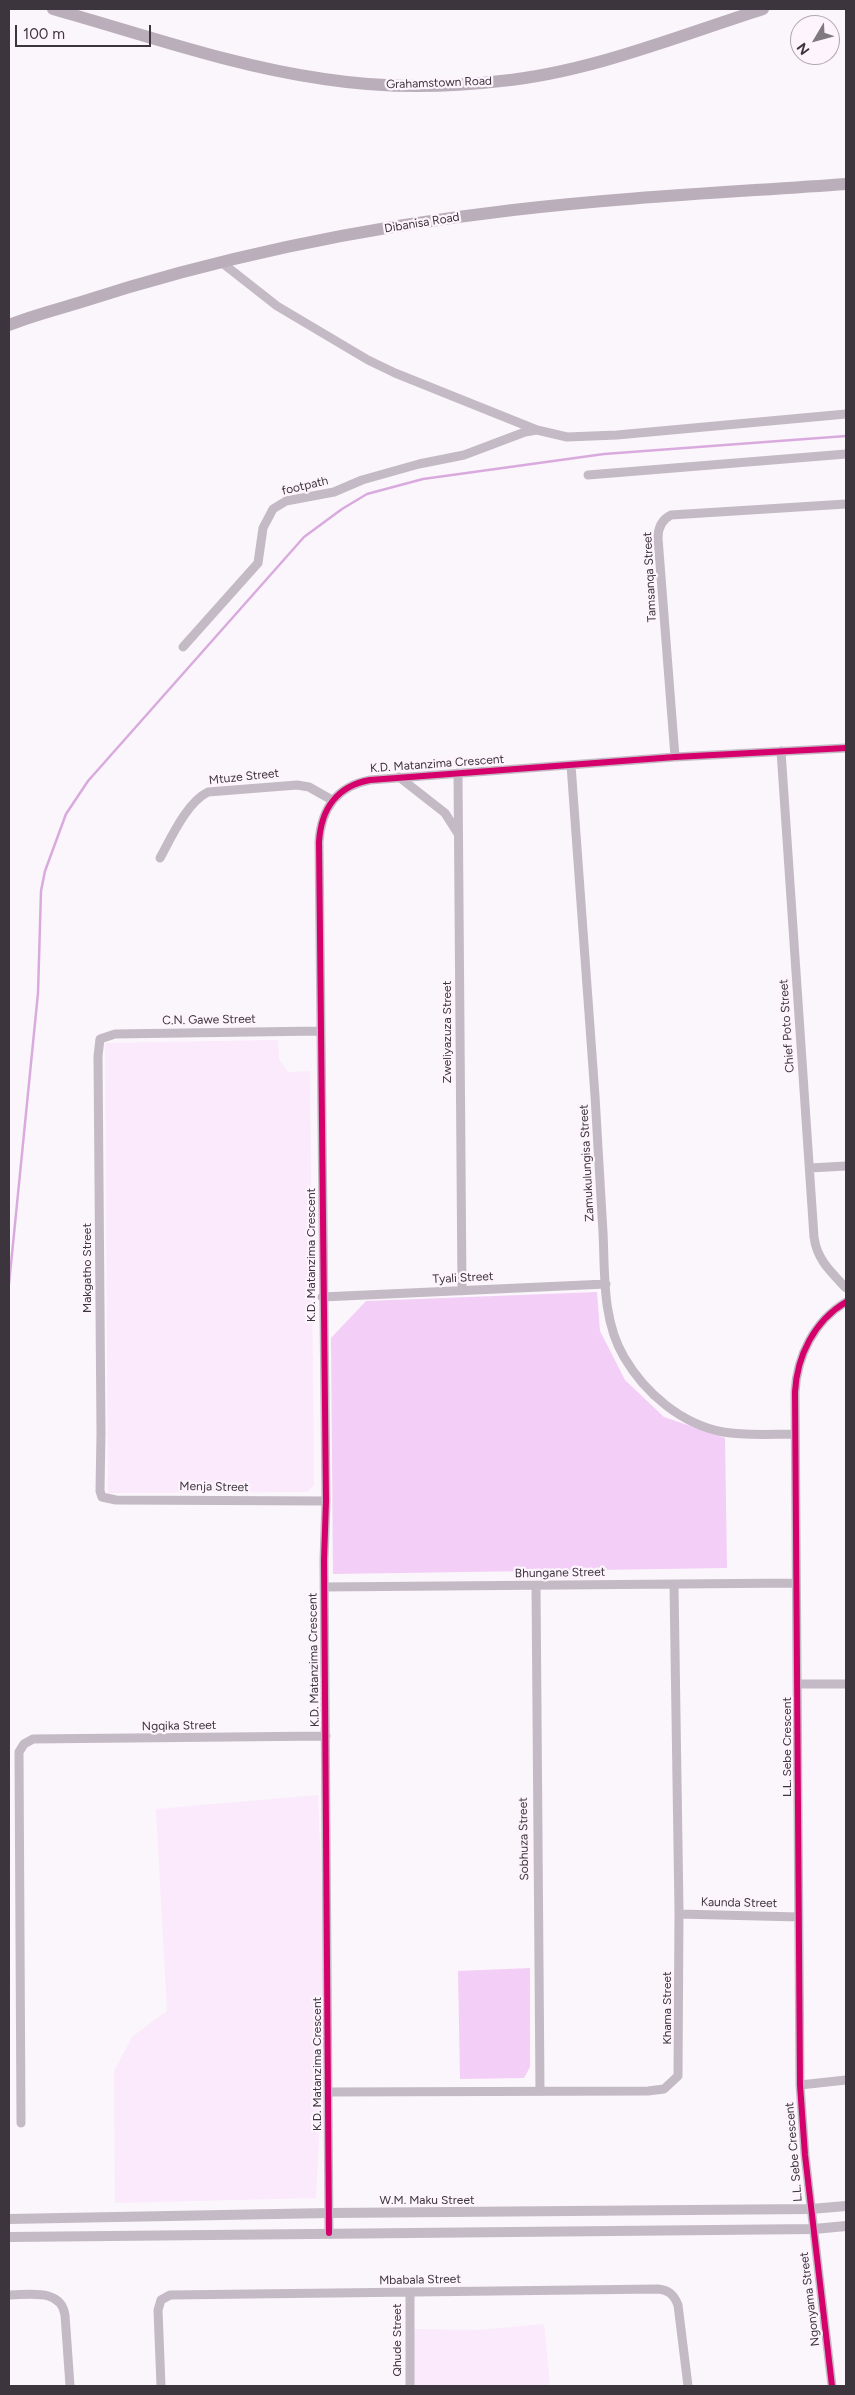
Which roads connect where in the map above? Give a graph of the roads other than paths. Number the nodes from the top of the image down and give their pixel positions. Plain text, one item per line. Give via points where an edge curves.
1 (53, 9) edge
2 (763, 9) edge
3 (846, 184) edge
4 (221, 262) junction
5 (9, 325) edge
6 (846, 414) edge
7 (538, 430) junction
8 (846, 454) edge
9 (588, 475) dead end
10 (846, 504) edge
11 (183, 647) dead end
12 (846, 748) edge
13 (781, 751) junction
14 (675, 758) junction
15 (571, 765) junction
16 (458, 773) junction
17 (399, 777) junction
18 (332, 800) junction
19 (458, 834) junction
20 (160, 858) dead end
21 (320, 1031) junction
22 (100, 1039) joint
23 (846, 1166) edge
24 (810, 1168) junction
25 (606, 1284) junction
26 (846, 1288) edge
27 (462, 1291) junction
28 (322, 1297) junction
29 (846, 1302) edge
30 (795, 1434) junction
31 (102, 1496) joint
32 (326, 1502) junction
33 (796, 1582) junction
34 (674, 1584) junction
35 (536, 1586) junction
36 (324, 1587) junction
37 (798, 1684) junction
38 (846, 1684) edge
39 (326, 1736) junction
40 (679, 1914) junction
41 (799, 1916) junction
42 (846, 2080) edge
43 (800, 2085) junction
44 (540, 2091) junction
45 (328, 2092) junction
46 (21, 2123) dead end
47 (846, 2206) edge
48 (811, 2209) junction
49 (329, 2213) junction
50 (9, 2219) edge
51 (846, 2226) edge
52 (814, 2229) junction
53 (329, 2234) junction
54 (9, 2237) edge
55 (410, 2293) junction
56 (9, 2295) edge
57 (70, 2386) edge
58 (160, 2386) edge
59 (410, 2386) edge
60 (688, 2386) edge
61 (832, 2386) edge

1 - 2 main road, Grahamstown Road via 278,70 351,83 413,87 502,81 555,72 614,57
3 - 4 main road, Dibanisa Road via 608,200 494,212 328,239
4 - 5 main road, Dibanisa Road
4 - 7 street via 277,306 368,360
6 - 7 street via 617,435 566,437
7 - 11 street, footpath via 464,455 362,480 334,492 286,501 273,509 262,528 258,563
8 - 9 street
10 - 14 street, Tamsanqa Street via 671,515 662,521 658,538
12 - 13 street, K.D. Matanzima Crescent
13 - 14 street, K.D. Matanzima Crescent
13 - 24 street, Chief Poto Street
14 - 15 street, K.D. Matanzima Crescent
15 - 16 street, K.D. Matanzima Crescent
15 - 25 street, Zamukulungisa Street
16 - 17 street, K.D. Matanzima Crescent
16 - 19 street, Zweliyazuza Street
17 - 18 street, K.D. Matanzima Crescent via 359,782
17 - 19 street via 445,813
18 - 20 street, Mtuze Street via 309,787 297,785 208,792 183,817
18 - 21 street, K.D. Matanzima Crescent via 324,813 319,835
19 - 27 street, Zweliyazuza Street
21 - 22 street, C.N. Gawe Street via 115,1034
21 - 28 street, K.D. Matanzima Crescent
22 - 31 street, Makgatho Street
23 - 24 street
24 - 26 street, Chief Poto Street via 818,1255
25 - 27 street, Tyali Street
25 - 30 street, Zamukulungisa Street via 609,1318 616,1344 645,1386 672,1410 722,1432
27 - 28 street, Tyali Street
28 - 32 street, K.D. Matanzima Crescent
29 - 30 street, L.L. Sebe Crescent via 816,1330 802,1355 796,1379
30 - 33 street, L.L. Sebe Crescent
31 - 32 street, Menja Street via 116,1500
32 - 36 street, K.D. Matanzima Crescent
33 - 34 street, Bhungane Street
33 - 37 street, L.L. Sebe Crescent
34 - 35 street, Bhungane Street
34 - 40 street, Khama Street
35 - 36 street, Bhungane Street
35 - 44 street, Sobhuza Street
36 - 39 street, K.D. Matanzima Crescent
37 - 38 street
37 - 41 street, L.L. Sebe Crescent
39 - 45 street, K.D. Matanzima Crescent
39 - 46 street, Ngqika Street via 33,1739 24,1744 19,1752
40 - 41 street, Kaunda Street
40 - 44 street, Khama Street via 679,2071 674,2081 664,2089 648,2091
41 - 43 street, L.L. Sebe Crescent
42 - 43 street
43 - 48 street, L.L. Sebe Crescent
44 - 45 street, Khama Street
45 - 49 street, K.D. Matanzima Crescent
47 - 48 street, W.M. Maku Street
48 - 49 street, W.M. Maku Street
48 - 52 street, Ngonyama Street
49 - 50 street, W.M. Maku Street
49 - 53 street, K.D. Matanzima Crescent
51 - 52 street
52 - 53 street
52 - 61 street, Ngonyama Street
53 - 54 street
55 - 58 street, Mbabala Street via 176,2293 165,2296 158,2310
55 - 59 street, Qhude Street
55 - 60 street, Mbabala Street via 664,2290 672,2294 678,2305
56 - 57 street via 51,2296 62,2304

